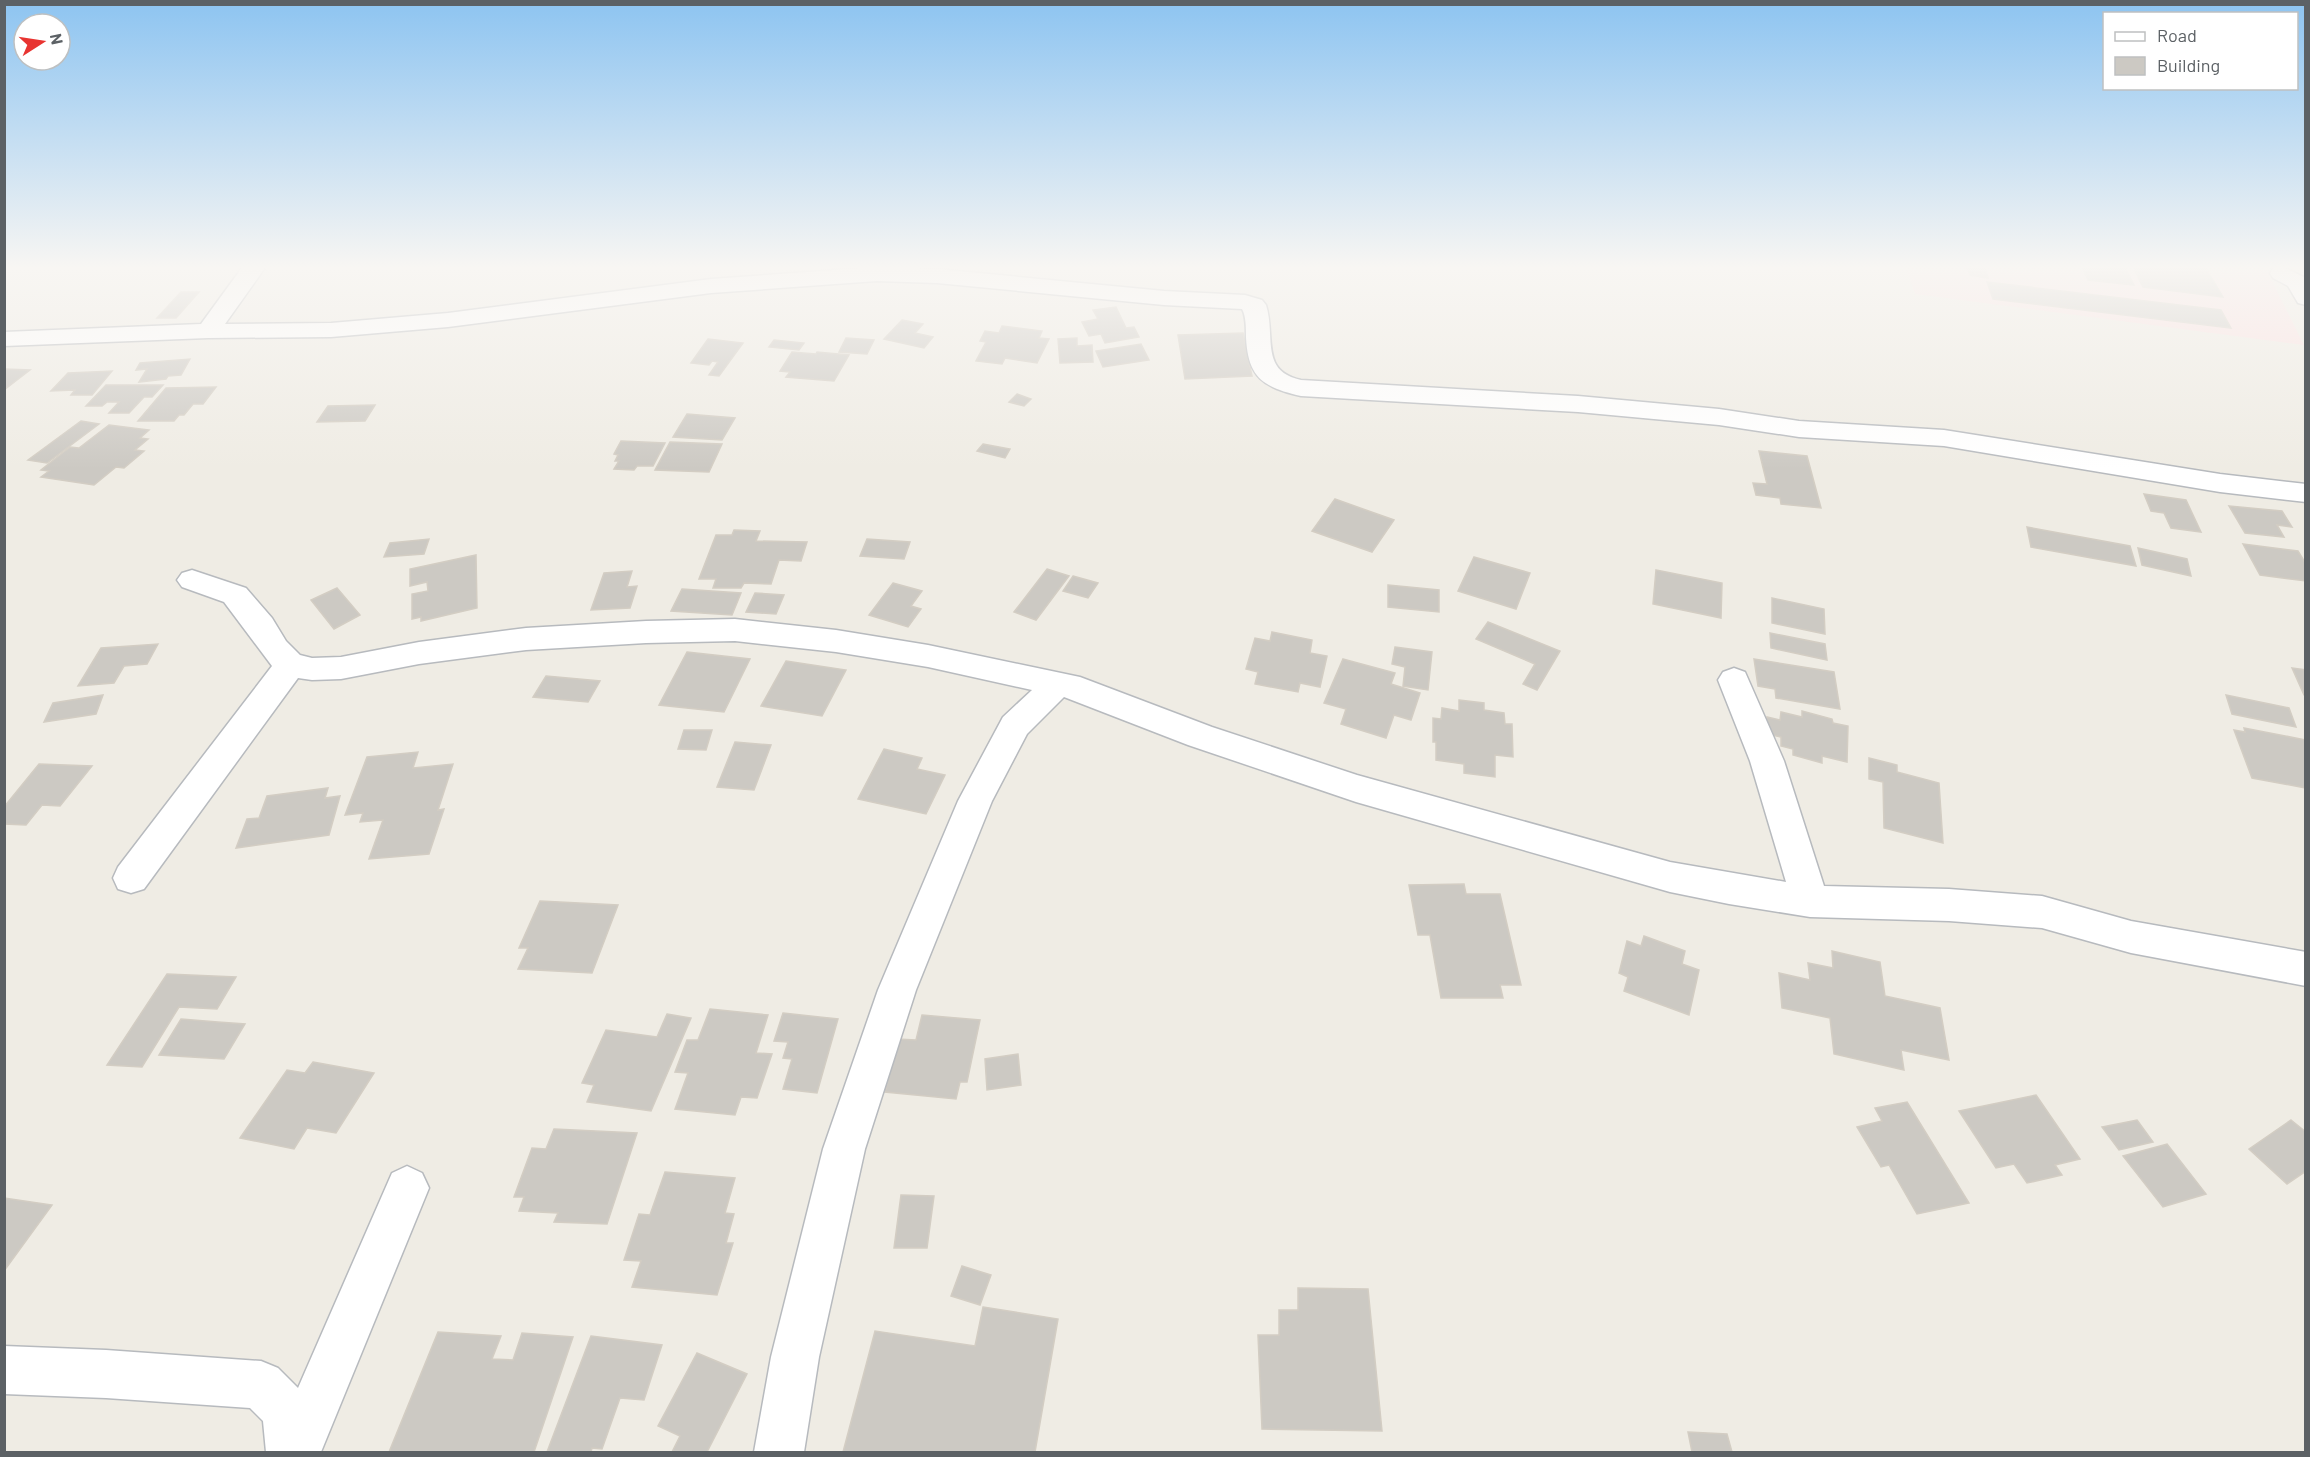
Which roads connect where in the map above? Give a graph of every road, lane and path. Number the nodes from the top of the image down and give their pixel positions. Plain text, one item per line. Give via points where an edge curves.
1 (157, 333) edge
2 (1258, 333) edge
3 (4, 339) edge
4 (2306, 493) edge
5 (192, 580) dead end
6 (290, 665) junction
7 (1734, 680) dead end
8 (1058, 684) junction
9 (131, 878) dead end
10 (1810, 901) junction
11 (2306, 969) edge
12 (407, 1188) dead end
13 (4, 1370) edge
14 (291, 1452) edge
15 (296, 1452) edge
16 (779, 1452) edge

1 - 3 street
2 - 4 street via 1265,372 1273,379 1301,388 1578,404 1799,429 1944,438 2210,482
5 - 6 street via 235,595
6 - 8 street via 341,668 526,639 735,630 928,656
6 - 9 street
7 - 10 street via 1777,786
8 - 10 street via 1356,788 1670,878
8 - 16 street via 1016,726 975,801 897,990 841,1160 795,1357
10 - 11 street via 2042,912 2131,937
12 - 15 street
13 - 14 street via 261,1385 286,1410

